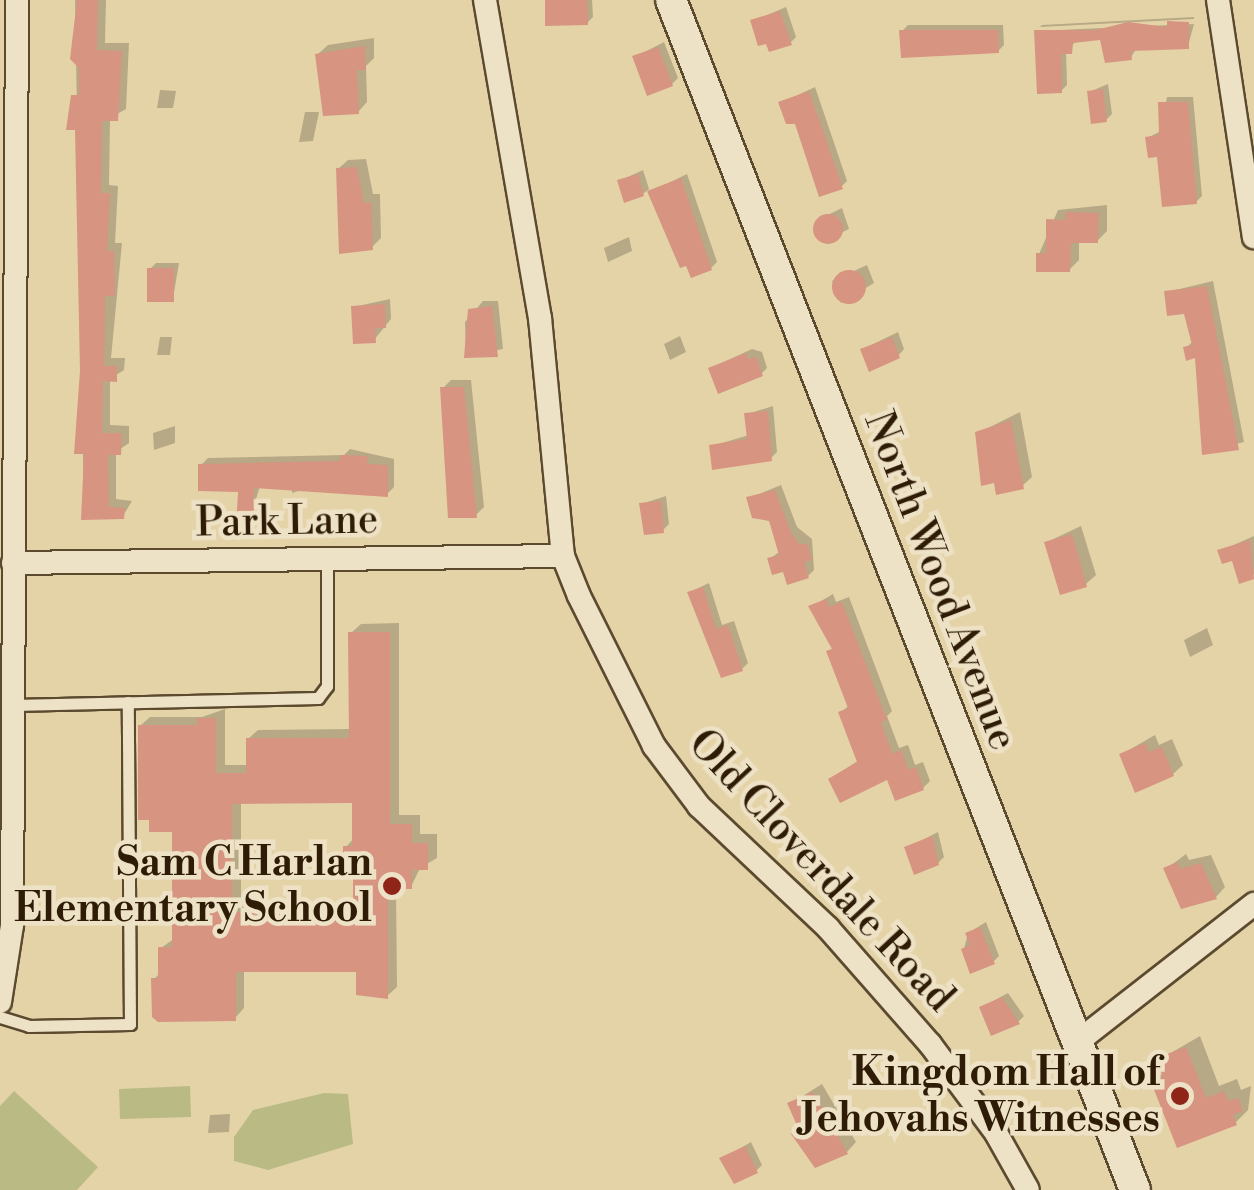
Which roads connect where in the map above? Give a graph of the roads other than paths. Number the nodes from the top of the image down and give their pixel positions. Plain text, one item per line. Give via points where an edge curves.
1 (16, 0) edge
2 (485, 0) edge
3 (671, 0) edge
4 (1218, 0) edge
5 (1254, 237) edge
6 (6, 515) edge
7 (563, 556) junction
8 (327, 559) junction
9 (13, 563) junction
10 (128, 702) junction
11 (13, 705) junction
12 (1254, 904) edge
13 (0, 1002) edge
14 (0, 1017) edge
15 (1076, 1043) junction
16 (1028, 1190) edge
17 (1136, 1190) edge

1 - 6 street
2 - 7 street, Old Cloverdale Road via 540,318
3 - 15 main road, North Wood Avenue
4 - 5 street
6 - 9 street
7 - 8 street, Park Lane
7 - 16 street, Old Cloverdale Road via 654,746 706,814 828,928 930,1044 996,1133
8 - 9 street, Park Lane
8 - 10 lane via 327,686 318,698
9 - 11 street
10 - 11 lane
10 - 14 lane via 130,1024 30,1026
11 - 13 street via 12,925
12 - 15 street
15 - 17 main road, North Wood Avenue

